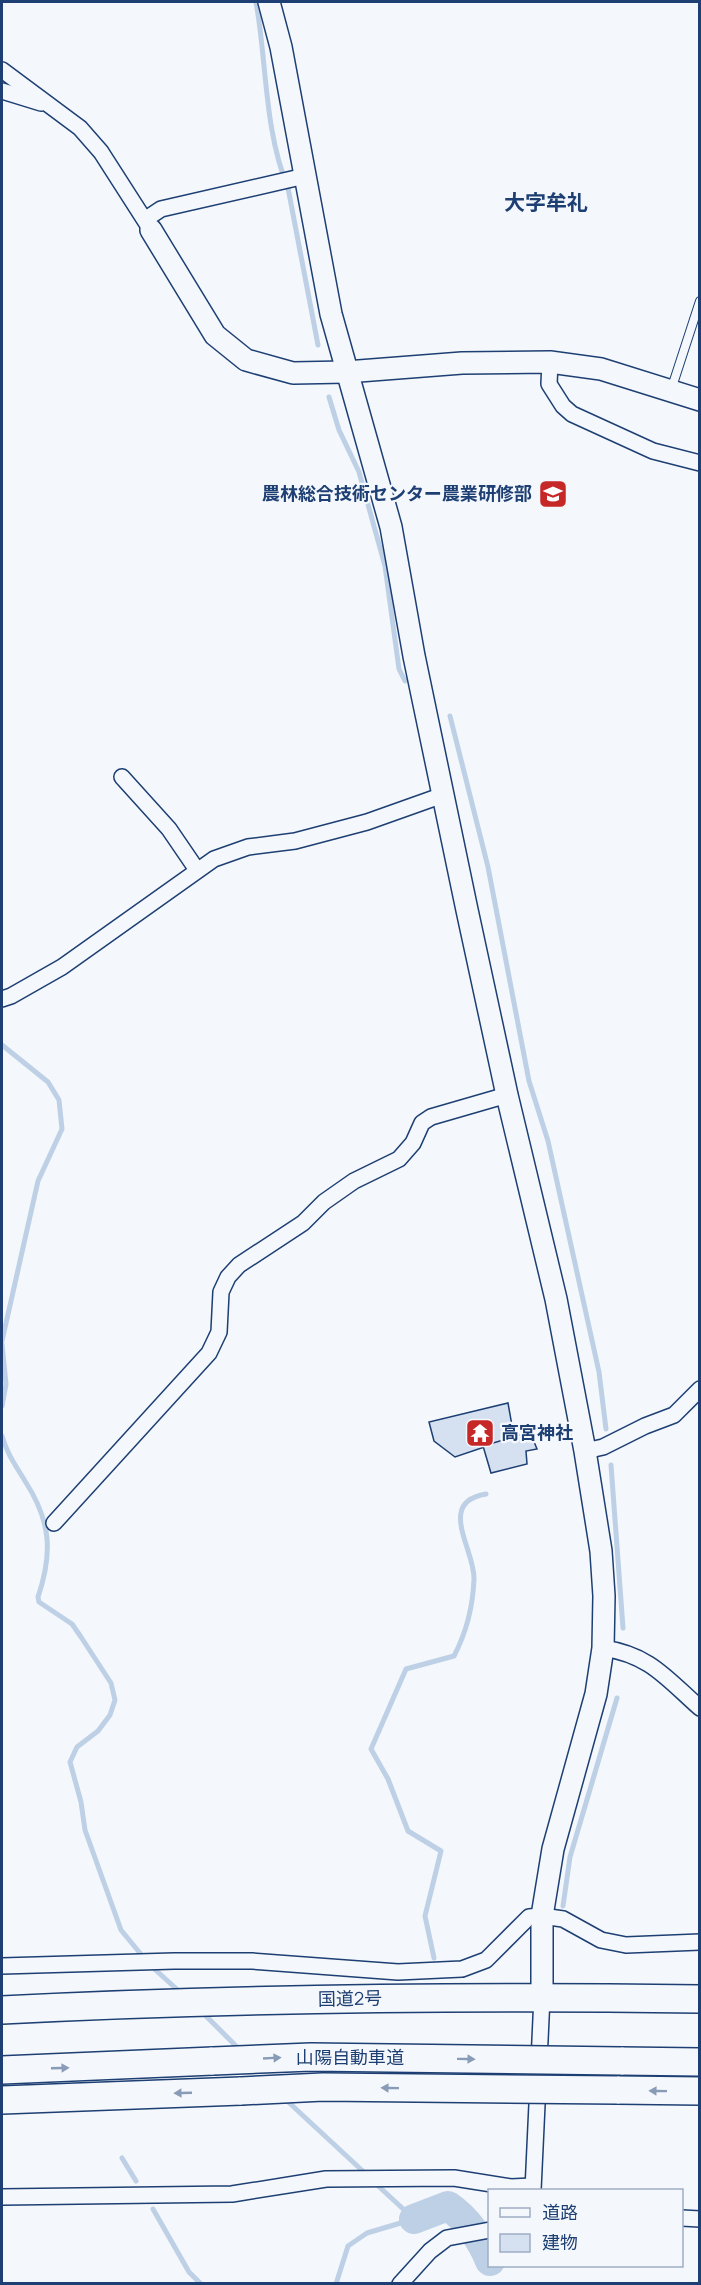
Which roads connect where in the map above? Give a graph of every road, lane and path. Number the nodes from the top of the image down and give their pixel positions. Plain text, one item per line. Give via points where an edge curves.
1 (270, 2) edge
2 (2, 70) edge
3 (2, 91) edge
4 (47, 105) junction
5 (305, 176) junction
6 (148, 224) junction
7 (699, 302) edge
8 (550, 362) junction
9 (346, 372) junction
10 (671, 392) junction
11 (699, 400) edge
12 (699, 463) edge
13 (122, 777) dead end
14 (443, 795) junction
15 (197, 870) junction
16 (2, 999) edge
17 (507, 1095) junction
18 (699, 1389) edge
19 (585, 1451) junction
20 (54, 1523) dead end
21 (603, 1648) junction
22 (699, 1708) edge
23 (542, 1916) junction
24 (699, 1942) edge
25 (2, 1966) edge
26 (542, 1997) junction
27 (699, 1999) edge
28 (2, 2010) edge
29 (699, 2062) edge
30 (2, 2070) edge
31 (699, 2091) edge
32 (2, 2100) edge
33 (533, 2188) edge
34 (2, 2197) edge
35 (683, 2218) edge
36 (699, 2219) edge
37 (488, 2230) edge
38 (400, 2283) edge

1 - 5 street
2 - 4 street
3 - 4 street
4 - 6 street via 80,128 101,152
5 - 6 street via 160,209
5 - 9 street
6 - 9 street via 215,335 246,360 293,373
7 - 10 lane
8 - 9 street via 462,363
8 - 10 street via 601,369
8 - 12 street via 549,384 572,414 653,451
9 - 14 street via 391,527
10 - 11 street
13 - 15 street via 169,829
14 - 15 street via 368,822 295,841 229,852
14 - 17 street
15 - 16 street via 62,967
17 - 19 street via 556,1299
17 - 20 street via 431,1117 422,1123 413,1143 399,1159 354,1181 303,1222 239,1265 221,1292 219,1332 208,1353
18 - 19 street via 674,1415
19 - 21 street via 601,1551
21 - 22 street via 633,1654 649,1663
21 - 23 street via 596,1694 553,1849
23 - 24 street via 563,1919 601,1940 626,1945
23 - 25 street via 529,1917 486,1960 462,1969 398,1972 252,1961
23 - 26 street
26 - 27 highway, 国道2号
26 - 28 highway, 国道2号 via 214,2001
26 - 33 street
30 -> 29 highway, 山陽自動車道, bridge via 311,2057
31 -> 32 highway, 山陽自動車道, bridge via 323,2087
33 - 34 street via 454,2178 402,2178 326,2180 232,2194
35 - 36 street
37 - 38 street via 447,2238

